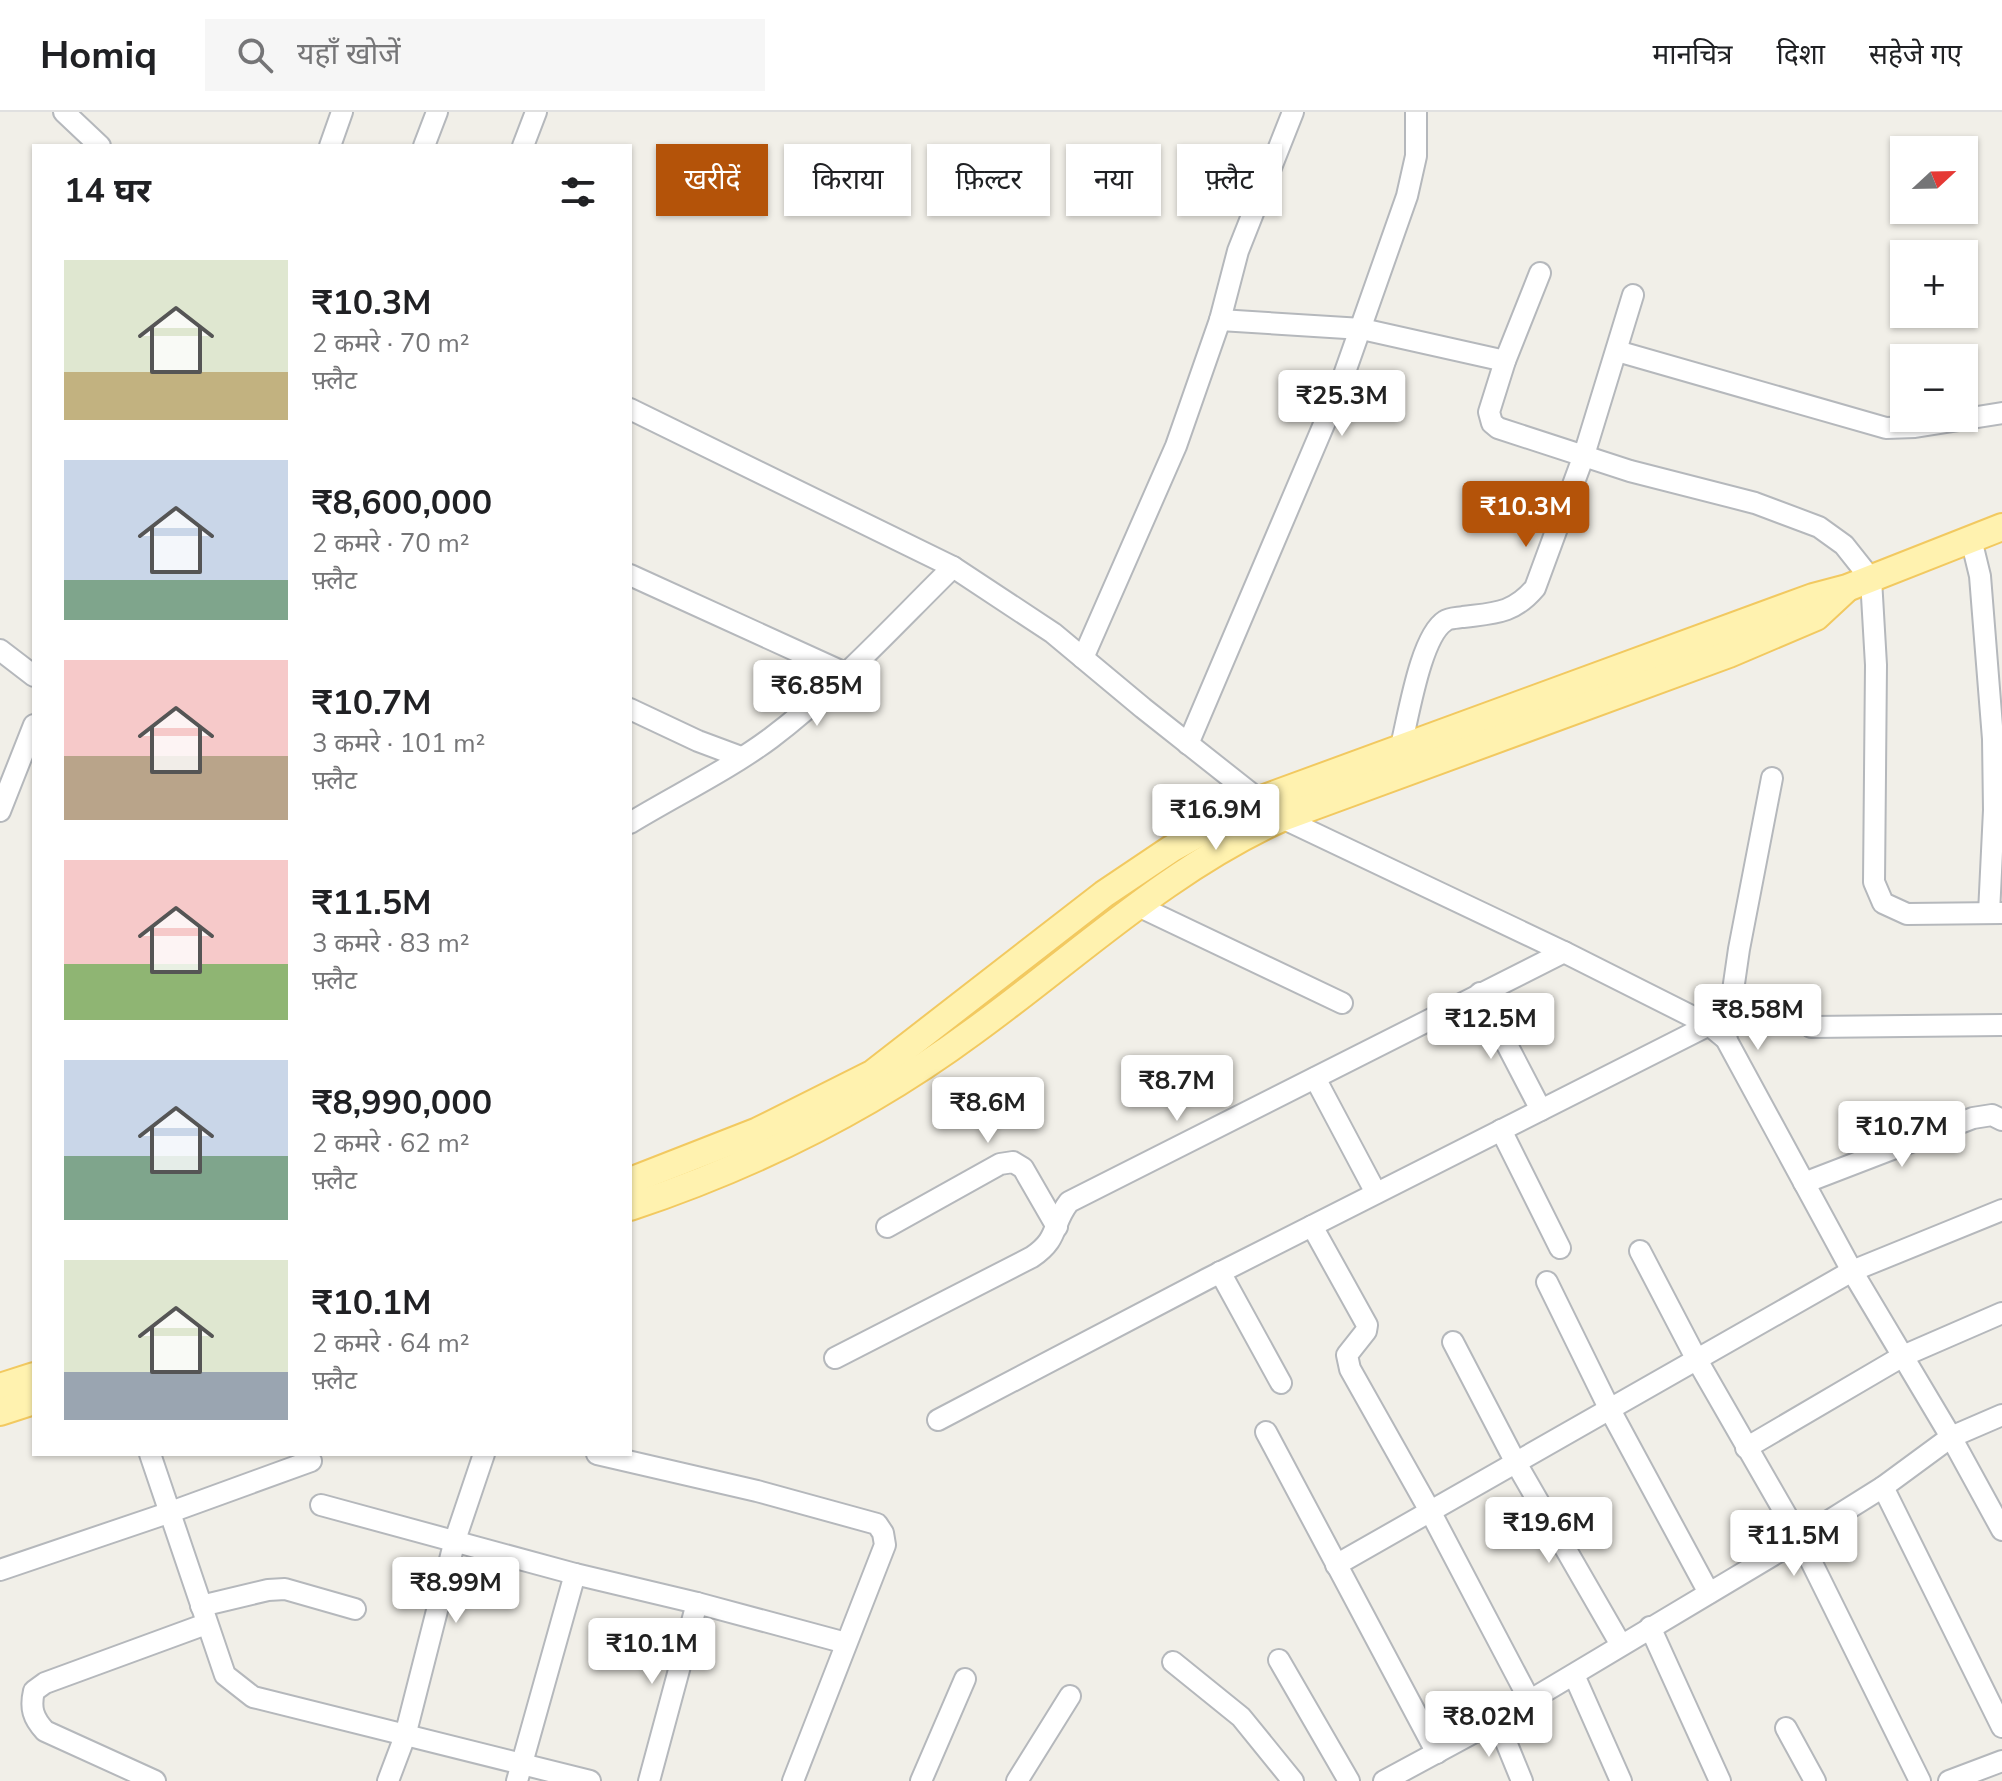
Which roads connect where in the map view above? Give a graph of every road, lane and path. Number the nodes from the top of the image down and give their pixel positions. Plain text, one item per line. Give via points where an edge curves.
1 (64, 112) edge
2 (342, 112) edge
3 (437, 112) edge
4 (536, 112) edge
5 (1293, 112) edge
6 (1416, 112) edge
7 (98, 144) edge
8 (335, 144) edge
9 (425, 144) edge
10 (524, 144) edge
11 (1540, 273) dead end
12 (1633, 295) dead end
13 (1220, 320) junction
14 (1362, 329) junction
15 (1617, 351) junction
16 (1505, 361) junction
17 (632, 410) edge
18 (2002, 413) edge
19 (1584, 455) junction
20 (2002, 527) edge
21 (1971, 539) junction
22 (953, 567) junction
23 (632, 576) edge
24 (1859, 584) junction
25 (0, 650) edge
26 (1083, 658) junction
27 (845, 673) junction
28 (32, 674) edge
29 (632, 710) edge
30 (32, 730) edge
31 (1188, 744) junction
32 (1400, 750) junction
33 (741, 757) junction
34 (1772, 778) dead end
35 (1259, 800) junction
36 (0, 811) edge
37 (1282, 818) junction
38 (632, 822) edge
39 (1138, 906) junction
40 (1996, 913) edge
41 (1564, 952) junction
42 (1480, 993) junction
43 (1342, 1003) dead end
44 (1709, 1025) junction
45 (2002, 1025) edge
46 (1811, 1027) dead end
47 (1726, 1039) junction
48 (1315, 1078) junction
49 (1541, 1110) junction
50 (2002, 1120) edge
51 (1501, 1130) junction
52 (632, 1180) edge
53 (1804, 1183) junction
54 (1376, 1193) junction
55 (632, 1206) edge
56 (2002, 1210) edge
57 (1312, 1226) junction
58 (887, 1227) dead end
59 (1057, 1227) junction
60 (1560, 1248) dead end
61 (1640, 1251) dead end
62 (1852, 1271) junction
63 (1220, 1272) junction
64 (1547, 1282) dead end
65 (2002, 1313) edge
66 (1453, 1342) dead end
67 (1903, 1356) junction
68 (835, 1358) dead end
69 (1697, 1360) junction
70 (32, 1377) edge
71 (1281, 1383) dead end
72 (0, 1387) edge
73 (32, 1402) edge
74 (1609, 1408) junction
75 (0, 1412) edge
76 (2002, 1415) edge
77 (938, 1420) dead end
78 (1266, 1432) dead end
79 (1951, 1437) junction
80 (1746, 1448) junction
81 (151, 1456) edge
82 (483, 1456) edge
83 (606, 1456) edge
84 (311, 1461) dead end
85 (1516, 1463) junction
86 (1883, 1487) junction
87 (321, 1505) dead end
88 (1430, 1511) junction
89 (168, 1513) junction
90 (2002, 1530) edge
91 (1800, 1539) junction
92 (455, 1540) junction
93 (1336, 1565) junction
94 (0, 1570) edge
95 (575, 1574) junction
96 (1709, 1593) junction
97 (697, 1603) junction
98 (355, 1609) dead end
99 (204, 1615) junction
100 (1650, 1627) junction
101 (846, 1643) junction
102 (1621, 1645) junction
103 (1279, 1660) dead end
104 (1173, 1662) dead end
105 (1574, 1675) junction
106 (965, 1679) dead end
107 (1070, 1696) dead end
108 (1530, 1701) junction
109 (1497, 1720) junction
110 (2002, 1727) edge
111 (1786, 1728) dead end
112 (405, 1736) junction
113 (1437, 1753) junction
114 (2002, 1761) edge
115 (519, 1773) edge
116 (1397, 1778) edge
117 (927, 1779) edge
118 (155, 1781) edge
119 (388, 1781) edge
120 (590, 1781) edge
121 (649, 1781) edge
122 (793, 1781) edge
123 (1017, 1781) edge
124 (1293, 1781) edge
125 (1349, 1781) edge
126 (1522, 1781) edge
127 (1621, 1781) edge
128 (1720, 1781) edge
129 (1815, 1781) edge
130 (1920, 1781) edge
131 (1949, 1781) edge

1 - 7 street
2 - 8 street
3 - 9 street
4 - 10 street
5 - 13 street via 1238,251
6 - 14 street via 1416,156 1407,196
11 - 16 street
12 - 15 street
13 - 14 street
13 - 26 street via 1176,446
14 - 16 street
14 - 31 street
15 - 18 street via 1886,428
15 - 19 street
16 - 19 street via 1489,412 1492,423
17 - 22 street
19 - 24 street via 1755,503 1819,527 1844,545
19 - 32 street via 1535,588 1510,610 1446,620 1435,632 1426,647
20 - 21 main road
21 - 24 main road
21 - 40 street via 1980,576 1993,739
22 - 26 street
22 - 27 street
23 - 27 street
24 - 32 main road
24 - 37 main road via 1816,617 1729,654
24 - 40 street via 1876,665 1874,882 1883,903 1907,914
25 - 28 street
26 - 31 street
27 - 33 street via 791,722
29 - 33 street
30 - 36 street
31 - 35 street
32 - 35 main road
33 - 38 street
34 - 47 street
35 - 37 street
35 - 52 main road via 1104,894 872,1074 758,1131
37 - 39 main road via 1189,868
37 - 41 street
39 - 43 street
39 - 55 main road via 899,1084 734,1169
41 - 42 street
41 - 44 street
42 - 48 street
42 - 49 street
44 - 47 street
44 - 49 street
45 - 46 street
47 - 53 street
48 - 54 street
48 - 59 street via 1069,1202
49 - 51 street
50 - 53 street via 1992,1115 1973,1118
51 - 54 street
51 - 60 street
53 - 62 street
54 - 57 street
56 - 62 street
57 - 63 street
57 - 88 street via 1367,1325 1349,1349 1350,1369
58 - 59 street via 1000,1164 1013,1162 1023,1168
59 - 68 street via 1048,1247 1032,1257
61 - 69 street
62 - 67 street
62 - 69 street
63 - 71 street
63 - 77 street
64 - 74 street
65 - 67 street
66 - 85 street
67 - 79 street
67 - 80 street
69 - 74 street
69 - 80 street
70 - 72 main road
73 - 75 main road
74 - 85 street
74 - 96 street
76 - 79 street
78 - 93 street
79 - 86 street
79 - 90 street
80 - 91 street
81 - 89 street
82 - 92 street
83 - 101 street via 877,1524 885,1545
84 - 89 street
85 - 88 street
85 - 102 street
86 - 91 street
86 - 110 street
87 - 92 street
88 - 93 street
88 - 108 street
89 - 94 street
89 - 99 street
91 - 96 street
91 - 130 street
92 - 95 street
92 - 112 street
93 - 113 street
95 - 97 street
95 - 115 street
96 - 100 street
97 - 101 street
97 - 121 street
98 - 99 street via 285,1589 268,1590
99 - 112 street via 225,1675 253,1697
99 - 118 street via 34,1691 34,1719 45,1731
100 - 102 street
100 - 128 street
101 - 122 street
102 - 105 street
103 - 125 street
104 - 124 street via 1241,1717
105 - 108 street
105 - 127 street
106 - 117 street
107 - 123 street
108 - 109 street
109 - 113 street
109 - 126 street
111 - 129 street
112 - 115 street
112 - 119 street
113 - 116 street
114 - 131 street
115 - 120 street

